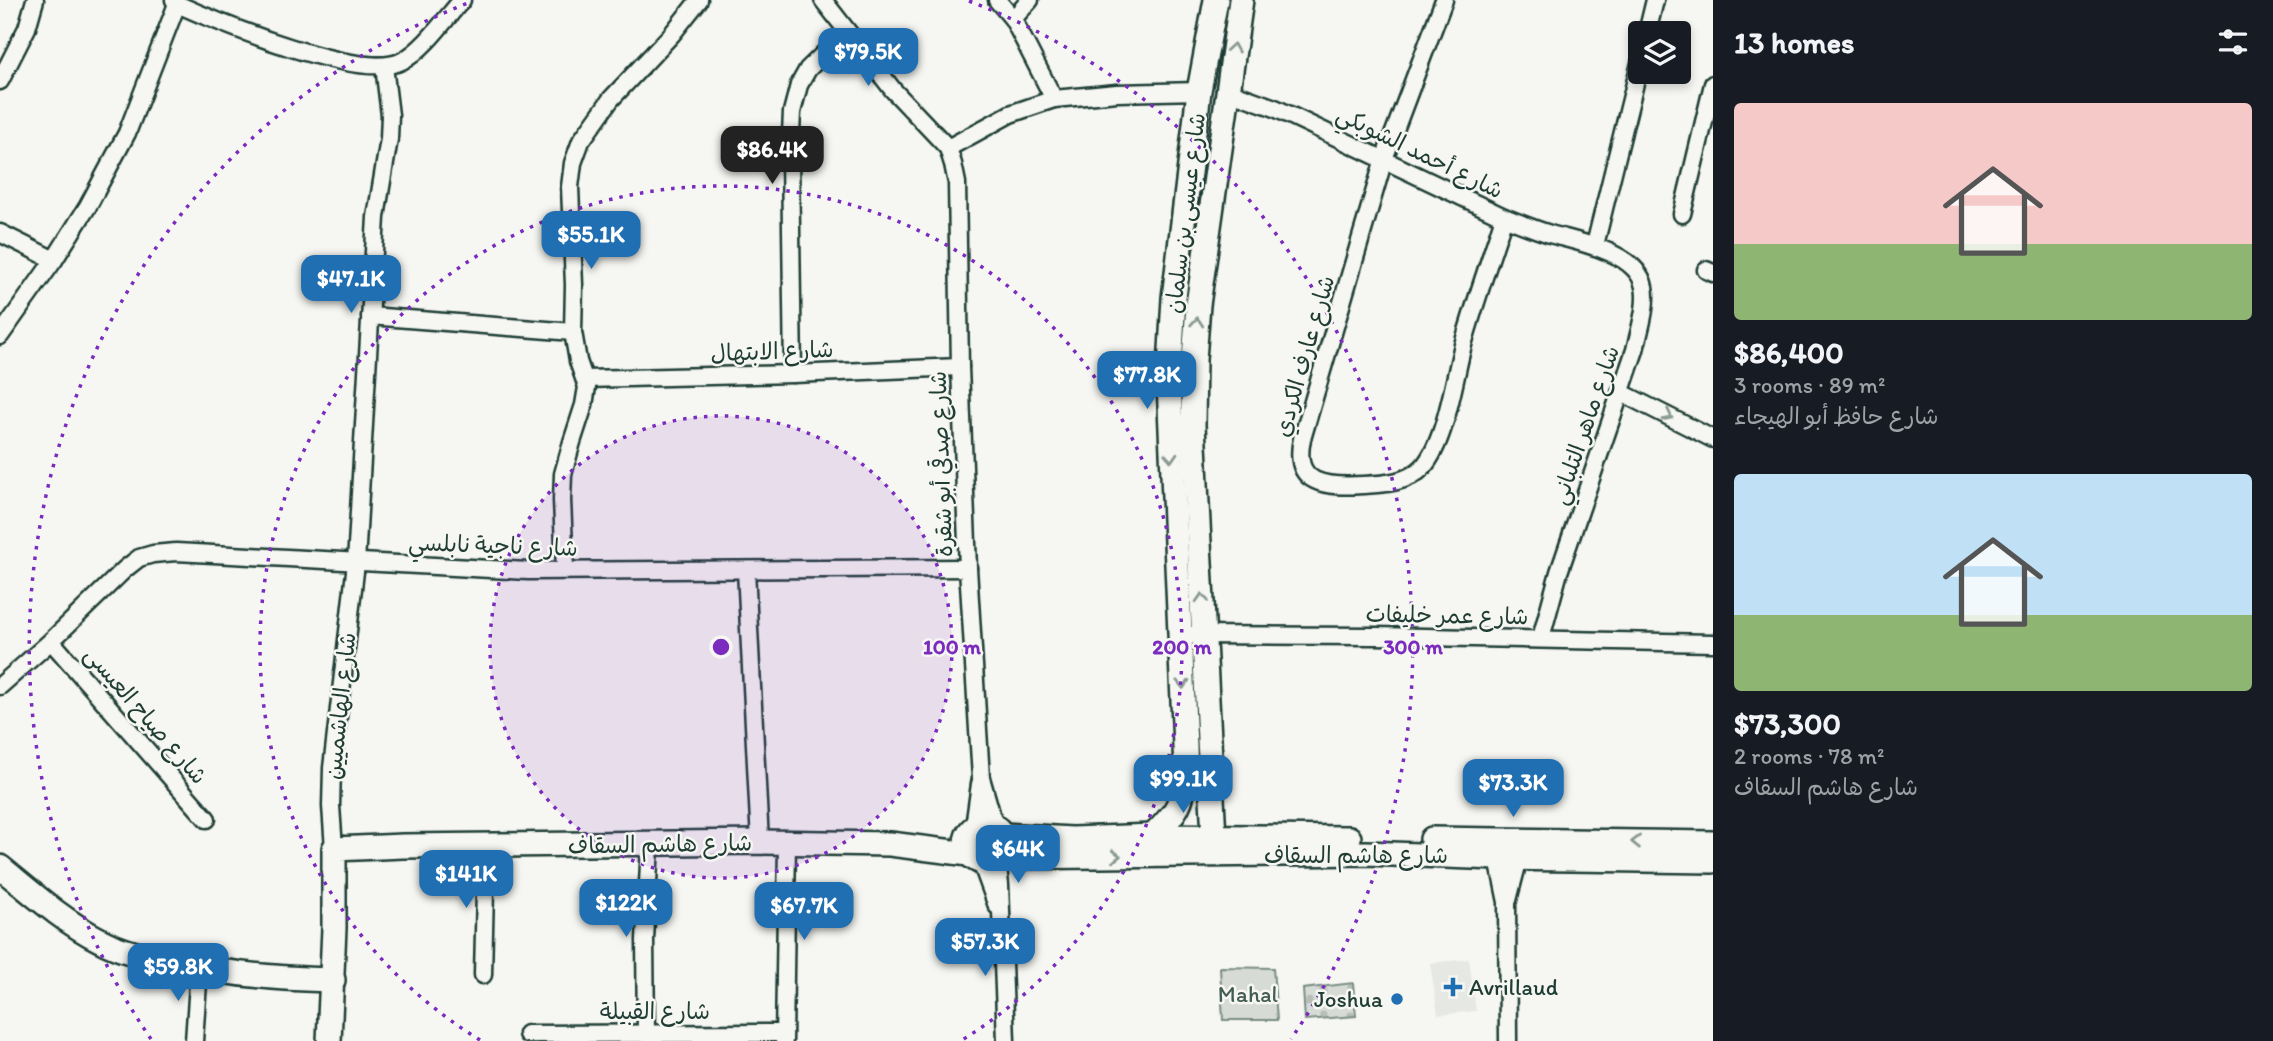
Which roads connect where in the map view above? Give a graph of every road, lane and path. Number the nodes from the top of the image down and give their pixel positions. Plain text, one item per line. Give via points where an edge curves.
1 (35, 0) edge
2 (462, 0) edge
3 (699, 0) edge
4 (824, 0) edge
5 (997, 0) edge
6 (1030, 0) edge
7 (1216, 0) edge
8 (1241, 0) edge
9 (1444, 0) edge
10 (1655, 0) edge
11 (176, 2) edge
12 (1013, 19) junction
13 (1650, 21) edge
14 (846, 32) junction
15 (384, 66) junction
16 (0, 80) edge
17 (1635, 84) edge
18 (1713, 84) edge
19 (1199, 91) junction
20 (1228, 91) junction
21 (1054, 99) junction
22 (948, 148) junction
23 (1384, 159) junction
24 (1682, 214) dead end
25 (1504, 217) junction
26 (0, 233) edge
27 (1595, 246) junction
28 (54, 260) junction
29 (1176, 277) junction
30 (1201, 283) junction
31 (370, 316) junction
32 (573, 332) junction
33 (0, 336) edge
34 (960, 367) junction
35 (793, 374) junction
36 (585, 379) junction
37 (1622, 393) junction
38 (1713, 439) edge
39 (356, 563) junction
40 (968, 568) junction
41 (565, 570) junction
42 (746, 570) junction
43 (1193, 635) junction
44 (1541, 638) junction
45 (51, 641) junction
46 (1713, 643) edge
47 (0, 686) edge
48 (207, 819) dead end
49 (1153, 836) junction
50 (1214, 838) junction
51 (760, 842) junction
52 (787, 842) junction
53 (1713, 843) edge
54 (986, 844) junction
55 (650, 845) junction
56 (486, 846) junction
57 (334, 849) junction
58 (1507, 849) junction
59 (1713, 861) edge
60 (0, 867) edge
61 (199, 968) junction
62 (483, 975) dead end
63 (332, 980) junction
64 (527, 1034) dead end
65 (646, 1035) junction
66 (784, 1037) edge
67 (194, 1041) edge
68 (329, 1041) edge
69 (1006, 1041) edge
70 (1508, 1041) edge

1 - 16 street via 27,28
2 - 15 street via 404,61
3 - 32 street via 611,99 581,141 570,187
4 - 14 street
5 - 12 street
6 - 12 street
7 - 19 street, شارع عيسى بن سلمان
20 -> 8 street, شارع عيسى بن سلمان
9 - 23 street, شارع عارف الكردي
10 - 13 street
11 - 15 street via 210,19 312,54
11 - 28 street via 127,133
12 - 21 street
14 - 22 street
14 - 35 street via 808,69 792,112
15 - 31 street, شارع الهاشميين via 389,139 376,217
17 - 27 street
18 - 24 street
19 - 21 street
19 - 29 street, شارع عيسى بن سلمان
20 - 23 street, شارع أحمد الشوبكي
20 - 30 street, شارع عيسى بن سلمان
21 - 22 street via 1010,114
22 - 34 street, شارع صدقي أبو شقرة via 957,183
23 - 25 street, شارع أحمد الشوبكي
23 - 25 street, شارع عارف الكردي via 1300,450 1303,469 1315,481 1333,486 1387,483 1416,473 1426,463 1441,430
25 - 27 street, شارع أحمد الشوبكي
26 - 28 street
27 - 37 street, شارع ماهر التلباني via 1622,259 1639,274 1644,287 1642,319
28 - 33 street
29 - 30 street
29 -> 43 street, شارع عيسى بن سلمان via 1169,384
43 -> 30 street, شارع عيسى بن سلمان via 1194,360
31 - 32 street
31 - 39 street, شارع الهاشميين
32 - 36 street
34 - 35 street, شارع الابتهال
34 - 40 street, شارع صدقي أبو شقرة
35 - 36 street, شارع الابتهال
36 - 41 street via 584,405 564,474
37 -> 38 street
37 - 44 street, شارع ماهر التلباني via 1559,572
39 - 41 street, شارع ناجية نابلسي
39 - 45 street, شارع ناجية نابلسي via 153,554 125,569
39 - 57 street, شارع الهاشميين via 332,768
40 - 42 street, شارع ناجية نابلسي
40 - 54 street, شارع صدقي أبو شقرة
41 - 42 street, شارع ناجية نابلسي
42 - 51 street
43 - 44 street, شارع عمر خليفات
43 -> 49 street, شارع عيسى بن سلمان via 1184,788 1180,805
43 - 50 street, شارع عيسى بن سلمان
44 - 46 street, شارع عمر خليفات
45 - 47 street, شارع ناجية نابلسي
45 - 48 street, شارع صياح العيسى
49 - 50 street, شارع هاشم السقاف
49 - 54 street, شارع هاشم السقاف
50 - 58 street, شارع هاشم السقاف
51 - 52 street, شارع هاشم السقاف
51 - 55 street, شارع هاشم السقاف
52 - 54 street, شارع هاشم السقاف
52 - 66 street, شارع القبيلة
53 -> 58 street, شارع هاشم السقاف
54 -> 58 street, شارع هاشم السقاف via 1366,853
54 - 69 street, شارع صدقي أبو شقرة via 1000,914
55 - 56 street, شارع هاشم السقاف
55 - 65 street
56 - 57 street, شارع هاشم السقاف
56 - 62 street
57 - 63 street
58 - 59 street, شارع هاشم السقاف
58 - 70 street
60 - 61 street via 55,912 103,942
61 - 63 street
61 - 67 street
63 - 68 street
64 - 65 street, شارع القبيلة
65 - 66 street, شارع القبيلة

